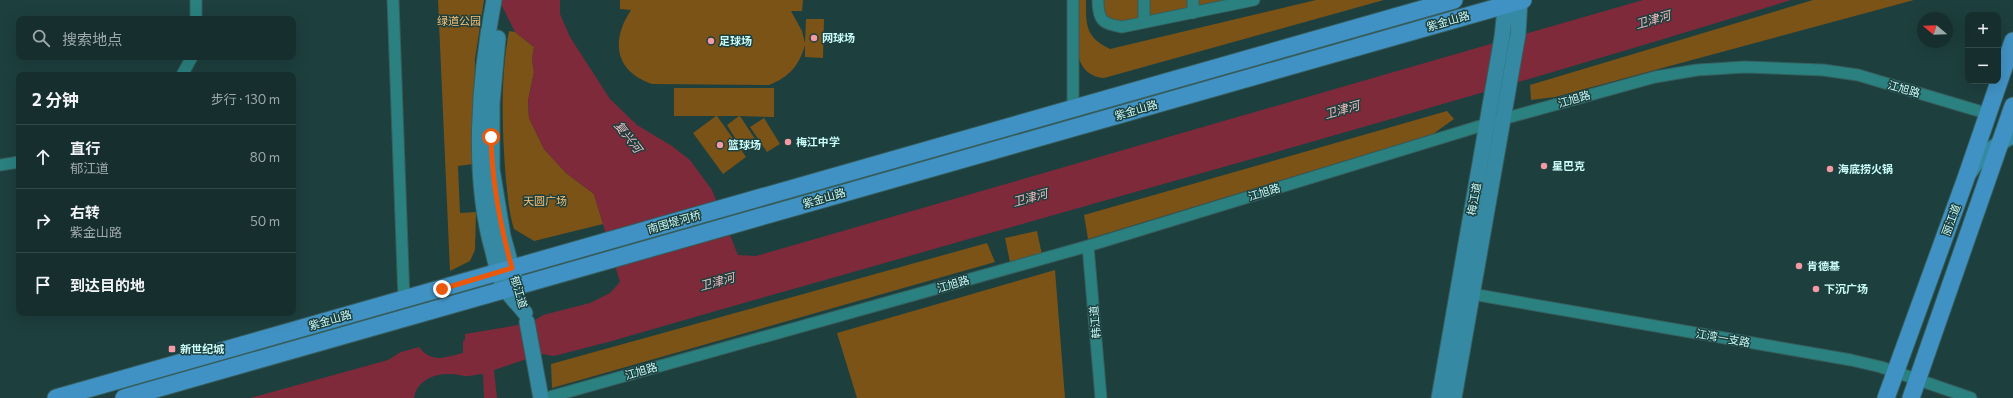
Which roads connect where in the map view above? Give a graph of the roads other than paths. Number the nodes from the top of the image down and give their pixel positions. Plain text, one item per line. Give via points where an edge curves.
1 (196, 0) edge
2 (393, 0) edge
3 (494, 0) edge
4 (504, 0) edge
5 (1073, 0) edge
6 (1098, 0) edge
7 (1144, 0) edge
8 (1193, 0) edge
9 (1254, 0) edge
10 (1454, 0) edge
11 (1515, 1) edge
12 (1239, 2) edge
13 (1193, 13) junction
14 (196, 16) edge
15 (1144, 22) junction
16 (2013, 41) edge
17 (490, 59) junction
18 (2007, 59) junction
19 (190, 60) edge
20 (184, 72) edge
21 (1073, 108) junction
22 (1988, 115) junction
23 (1503, 119) junction
24 (1488, 123) junction
25 (2010, 125) edge
26 (16, 162) edge
27 (0, 164) edge
28 (1966, 178) junction
29 (745, 202) joint
30 (749, 220) joint
31 (604, 242) joint
32 (1088, 246) junction
33 (610, 259) joint
34 (505, 269) junction
35 (511, 288) junction
36 (1472, 294) junction
37 (404, 300) junction
38 (1895, 372) junction
39 (1918, 379) junction
40 (56, 398) edge
41 (124, 398) edge
42 (541, 398) edge
43 (546, 398) edge
44 (1101, 398) edge
45 (1440, 398) edge
46 (1454, 398) edge
47 (1886, 398) edge
48 (1911, 398) edge
49 (1971, 398) edge

1 - 14 street
2 - 37 street
3 - 17 street, 郁江道
4 - 17 street, 郁江道
5 - 21 street
6 - 15 street via 1100,17 1107,24 1122,27
7 - 15 street
8 - 13 street
9 - 12 street
10 - 21 main road, 紫金山路
11 - 23 street, 梅江道 via 1518,34
11 - 24 street, 梅江道 via 1502,37
11 - 30 main road, 紫金山路
12 - 13 street
13 - 15 street
16 - 18 main road, 丽江道
17 - 34 street, 郁江道 via 492,169 503,236
18 - 22 main road, 丽江道
18 - 25 main road
19 - 20 street
21 - 29 main road, 紫金山路
22 - 23 street, 江旭路 via 1858,75 1823,70 1745,67 1697,70 1654,77
22 - 25 street
22 - 28 main road, 丽江道
23 - 24 street, 江旭路
23 - 36 street, 梅江道
24 - 32 street, 江旭路
24 - 45 street, 梅江道
25 - 28 street via 1978,160
25 - 39 main road, 丽江道 via 2001,158 1987,179
26 - 27 street
28 - 38 main road, 丽江道
29 - 31 main road, 南围堤河桥
30 - 33 main road, 南围堤河桥
31 - 34 main road, 紫金山路
32 - 43 street, 江旭路
32 - 44 street, 韩江道
33 - 35 main road, 紫金山路
34 - 35 street, 郁江道
34 - 37 main road, 紫金山路
35 - 41 main road, 紫金山路
35 - 42 street, 郁江道 via 526,317
36 - 38 street, 江湾一支路 via 1851,360
36 - 46 street, 梅江道
37 - 40 main road, 紫金山路
38 - 39 street, 江湾一支路
38 - 47 main road, 丽江道
39 - 48 main road, 丽江道
39 - 49 street, 江湾一支路

